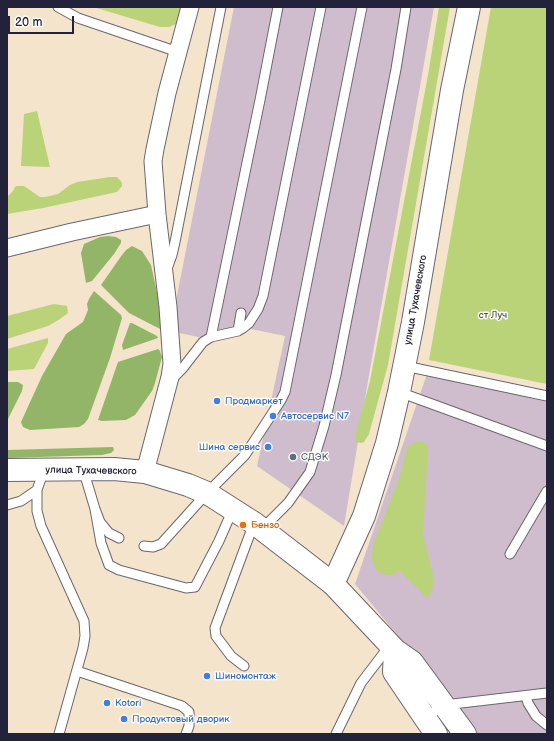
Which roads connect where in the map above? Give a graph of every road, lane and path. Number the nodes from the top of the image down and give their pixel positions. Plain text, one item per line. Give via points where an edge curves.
1 (58, 7) edge
2 (190, 7) edge
3 (222, 7) edge
4 (278, 7) edge
5 (321, 7) edge
6 (362, 7) edge
7 (406, 7) edge
8 (469, 7) edge
9 (178, 52) junction
10 (157, 214) junction
11 (7, 248) edge
12 (164, 280) junction
13 (241, 313) dead end
14 (238, 331) junction
15 (211, 337) junction
16 (404, 366) junction
17 (170, 377) junction
18 (399, 392) junction
19 (547, 395) edge
20 (547, 446) edge
21 (83, 469) junction
22 (7, 470) edge
23 (144, 472) junction
24 (40, 480) junction
25 (547, 492) edge
26 (207, 493) junction
27 (7, 505) edge
28 (95, 509) junction
29 (233, 509) junction
30 (258, 526) junction
31 (119, 538) dead end
32 (144, 546) dead end
33 (510, 554) dead end
34 (333, 584) junction
35 (392, 648) junction
36 (244, 666) dead end
37 (77, 671) junction
38 (547, 693) edge
39 (526, 696) junction
40 (444, 706) junction
41 (430, 726) edge
42 (547, 726) edge
43 (59, 734) edge
44 (186, 734) edge
45 (336, 734) edge
46 (465, 734) edge

1 - 9 lane via 78,18
2 - 9 street
3 - 12 lane via 175,242
4 - 15 lane
5 - 14 lane via 263,296 252,319
6 - 26 lane via 285,392 245,455
7 - 30 lane via 396,69 324,426 310,472 288,503
8 - 16 main road, улица Тухачевского
9 - 10 street via 155,149
10 - 11 street
10 - 12 street
12 - 17 street via 172,364
13 - 14 lane
14 - 15 lane
15 - 17 lane via 202,342 179,373
16 - 18 main road, улица Тухачевского
16 - 19 lane
17 - 23 street
18 - 20 lane
18 - 34 main road, улица Тухачевского via 387,443 364,516
21 - 23 main road, улица Тухачевского
21 - 24 main road, улица Тухачевского
21 - 28 lane
22 - 24 main road, улица Тухачевского
23 - 26 main road, улица Тухачевского
24 - 27 lane via 21,501
24 - 37 lane via 37,511 41,526 84,621 85,636
25 - 33 lane
26 - 29 main road, улица Тухачевского
26 - 32 lane via 161,544 153,547
28 - 29 lane via 101,543 109,565 186,588 195,586 220,541
28 - 31 lane via 100,522 109,533
29 - 30 main road, улица Тухачевского
30 - 34 main road, улица Тухачевского
30 - 36 lane via 215,628 216,636 231,656
34 - 35 main road, улица Тухачевского
35 - 40 main road, улица Тухачевского via 412,662
35 - 41 main road via 394,672
35 - 45 lane via 361,683
37 - 43 lane
37 - 44 lane via 182,706 189,712
38 - 39 lane
39 - 40 lane
39 - 42 lane via 536,716
40 - 41 lane
40 - 46 main road, улица Тухачевского

